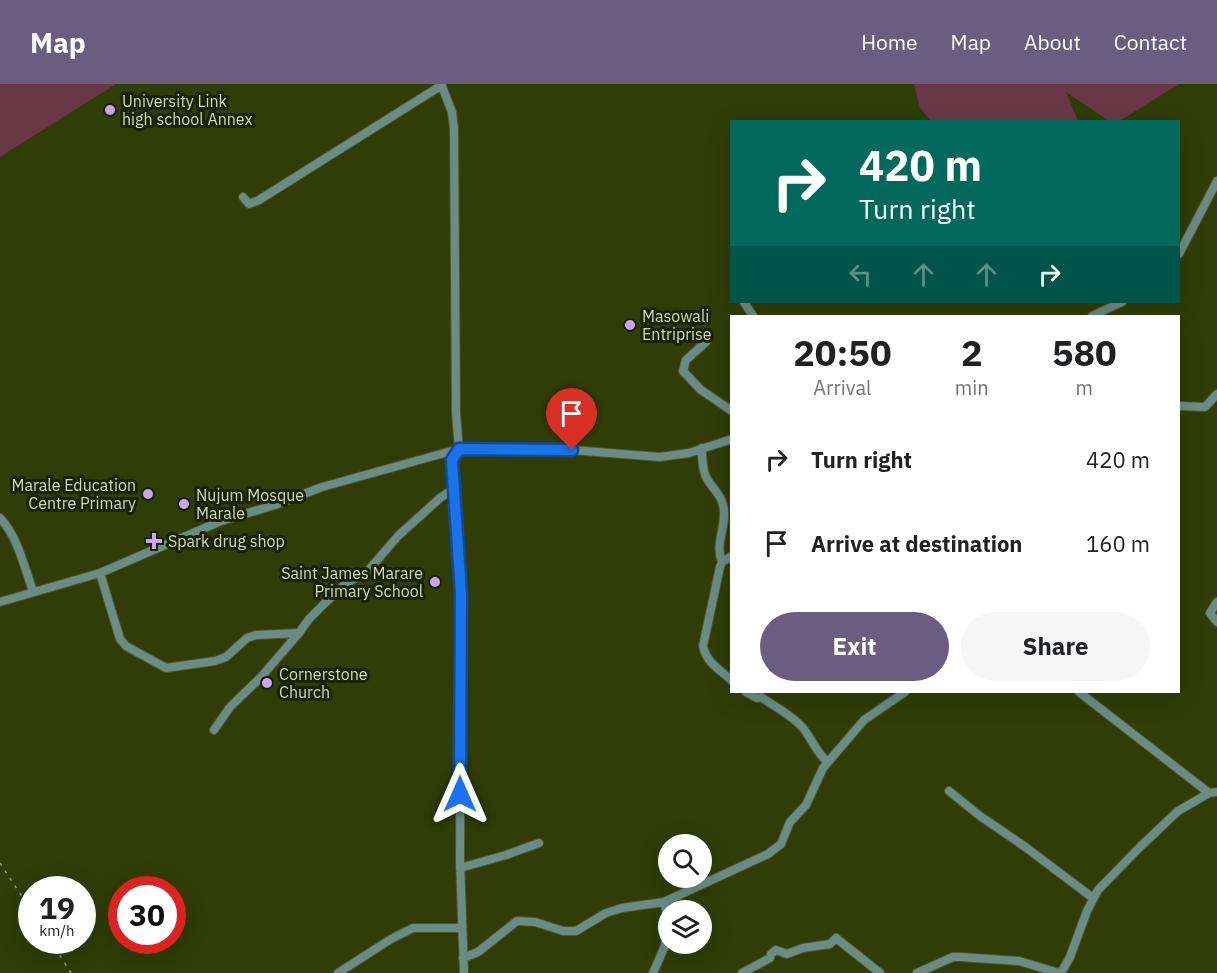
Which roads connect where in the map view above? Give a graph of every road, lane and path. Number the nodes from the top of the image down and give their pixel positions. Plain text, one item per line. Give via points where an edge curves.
1 (442, 85) edge
2 (1217, 181) edge
3 (243, 197) dead end
4 (1180, 252) edge
5 (1120, 303) edge
6 (1094, 315) edge
7 (706, 342) dead end
8 (1217, 394) edge
9 (1180, 406) edge
10 (730, 410) edge
11 (730, 440) edge
12 (702, 448) junction
13 (459, 449) junction
14 (453, 489) junction
15 (0, 518) edge
16 (730, 557) edge
17 (722, 562) junction
18 (100, 573) junction
19 (33, 591) junction
20 (0, 602) edge
21 (1217, 602) edge
22 (1217, 622) edge
23 (298, 633) junction
24 (730, 679) edge
25 (748, 693) edge
26 (904, 693) edge
27 (1080, 693) edge
28 (214, 730) dead end
29 (828, 762) junction
30 (949, 791) dead end
31 (1213, 793) edge
32 (539, 843) dead end
33 (460, 868) junction
34 (1093, 898) junction
35 (668, 900) edge
36 (658, 903) edge
37 (462, 928) junction
38 (661, 954) edge
39 (463, 958) junction
40 (338, 973) edge
41 (464, 973) edge
42 (653, 973) edge
43 (742, 973) edge
44 (880, 973) edge
45 (917, 973) edge
46 (1060, 973) edge

1 - 3 street via 259,200 249,204
1 - 13 street via 454,129
2 - 4 street
5 - 6 street
7 - 10 street via 686,360 683,371 701,390
8 - 9 street via 1205,407
11 - 12 street
12 - 13 street via 660,457 572,450
12 - 17 street via 706,476 723,504 719,546
13 - 14 street via 452,460
13 - 18 street via 221,521
14 - 23 street via 398,536 366,573 346,584 323,605
14 - 33 street via 461,594
15 - 19 street via 15,541
16 - 17 street
17 - 24 street via 703,646 710,662
18 - 19 street
18 - 23 street via 120,639 166,668 226,657 256,635
19 - 20 street
21 - 22 street via 1210,613
23 - 28 street
25 - 29 street via 762,697 796,722
26 - 29 street via 864,720
27 - 31 street
29 - 35 street via 777,848
30 - 34 street
31 - 34 street via 1178,811 1110,876
32 - 33 street
33 - 37 street
34 - 46 street
36 - 39 street via 615,910 571,932 517,921 478,952
37 - 39 street
37 - 40 street via 413,928
38 - 42 street
39 - 41 street
43 - 44 street via 776,950 787,954 830,944 836,938
45 - 46 street via 953,957 1019,961

